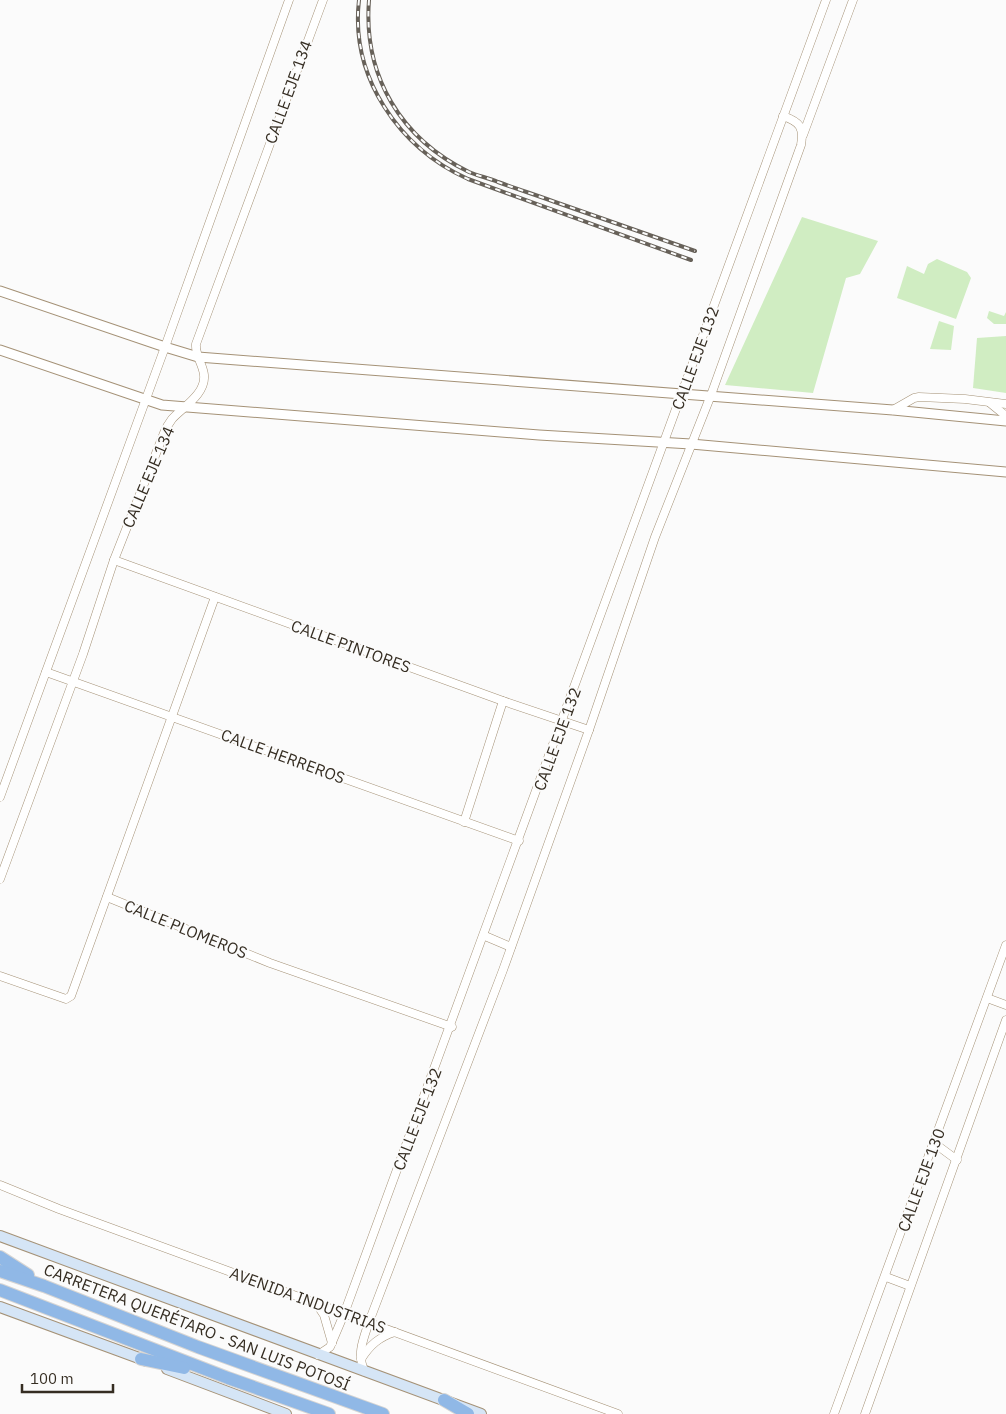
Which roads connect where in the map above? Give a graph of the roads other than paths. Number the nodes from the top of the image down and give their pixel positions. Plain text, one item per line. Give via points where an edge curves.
1 (289, 0) edge
2 (322, 0) edge
3 (826, 0) edge
4 (853, 0) edge
5 (783, 116) junction
6 (802, 137) junction
7 (0, 291) edge
8 (165, 347) junction
9 (0, 350) edge
10 (198, 357) junction
11 (682, 394) junction
12 (711, 395) junction
13 (146, 399) junction
14 (990, 402) junction
15 (1006, 404) edge
16 (185, 408) junction
17 (893, 410) junction
18 (1006, 416) edge
19 (1006, 421) edge
20 (664, 443) junction
21 (691, 444) junction
22 (1006, 472) edge
23 (114, 560) junction
24 (215, 596) junction
25 (46, 672) junction
26 (73, 680) junction
27 (503, 701) junction
28 (172, 716) junction
29 (563, 722) junction
30 (589, 730) junction
31 (0, 797) edge
32 (464, 822) junction
33 (519, 840) junction
34 (0, 879) edge
35 (107, 897) junction
36 (485, 936) junction
37 (1006, 945) edge
38 (511, 947) junction
39 (0, 976) edge
40 (987, 998) junction
41 (1006, 1005) edge
42 (1006, 1020) edge
43 (452, 1027) junction
44 (934, 1144) junction
45 (957, 1160) junction
46 (0, 1185) edge
47 (0, 1236) edge
48 (0, 1257) edge
49 (0, 1271) edge
50 (886, 1277) junction
51 (44, 1286) junction
52 (910, 1286) junction
53 (0, 1290) edge
54 (316, 1303) junction
55 (0, 1306) edge
56 (344, 1314) junction
57 (369, 1322) junction
58 (395, 1332) junction
59 (332, 1343) junction
60 (318, 1354) junction
61 (142, 1359) junction
62 (360, 1360) junction
63 (364, 1371) junction
64 (228, 1378) junction
65 (444, 1400) junction
66 (273, 1412) edge
67 (286, 1414) edge
68 (329, 1414) edge
69 (383, 1414) edge
70 (468, 1414) edge
71 (481, 1414) edge
72 (618, 1414) edge
73 (834, 1414) edge
74 (865, 1414) edge

1 - 8 street, CALLE EJE 134
2 - 10 street, CALLE EJE 134 via 196,344
3 - 5 street, CALLE EJE 132
4 - 6 street, CALLE EJE 132
5 - 6 street via 797,121
5 - 11 street, CALLE EJE 132
6 - 12 street, CALLE EJE 132
7 - 8 street
8 - 10 street
8 - 13 street, CALLE EJE 134
9 - 13 street
10 - 11 street
10 - 16 street, CALLE EJE 134 via 204,381
11 - 12 street
11 - 20 street, CALLE EJE 132
12 - 17 street
12 - 21 street, CALLE EJE 132
13 - 16 street
13 - 25 street, CALLE EJE 134
14 - 15 street
14 - 17 street via 919,398
14 - 18 street
16 - 20 street
16 - 23 street, CALLE EJE 134 via 164,433
17 - 19 street
20 - 21 street
20 - 29 street, CALLE EJE 132
21 - 22 street
21 - 30 street, CALLE EJE 132 via 655,537
23 - 24 street, CALLE PINTORES
23 - 26 street, CALLE EJE 134
24 - 27 street, CALLE PINTORES
24 - 28 street, CALLE PLOMEROS
25 - 26 street, CALLE HERREROS
25 - 31 street, CALLE EJE 134
26 - 28 street, CALLE HERREROS
26 - 34 street, CALLE EJE 134
27 - 29 street, CALLE PINTORES
27 - 32 street
28 - 32 street, CALLE HERREROS
28 - 35 street, CALLE PLOMEROS
29 - 30 street, CALLE PINTORES
29 - 33 street, CALLE EJE 132
30 - 38 street, CALLE EJE 132
32 - 33 street, CALLE HERREROS
33 - 36 street, CALLE EJE 132
35 - 39 street via 68,999
35 - 43 street, CALLE PLOMEROS via 270,963
36 - 38 street
36 - 43 street, CALLE EJE 132
37 - 40 street, CALLE EJE 130
38 - 57 street, CALLE EJE 132
40 - 41 street
40 - 44 street, CALLE EJE 130
42 - 45 street, CALLE EJE 130
43 - 56 street, CALLE EJE 132
44 - 45 street
44 - 50 street, CALLE EJE 130
45 - 52 street, CALLE EJE 130
46 - 54 street, AVENIDA INDUSTRIAS
47 - 60 main road
48 - 51 highway
49 - 51 highway, CARRETERA QUERÉTARO - SAN LUIS POTOSÍ
50 - 52 street
50 - 73 street, CALLE EJE 130
51 - 69 highway, CARRETERA QUERÉTARO - SAN LUIS POTOSÍ via 198,1347
52 - 74 street, CALLE EJE 130
53 - 64 highway, CARRETERA QUERÉTARO - SAN LUIS POTOSÍ
54 - 56 street, AVENIDA INDUSTRIAS
54 - 59 street via 324,1315
55 - 61 main road
56 - 57 street, AVENIDA INDUSTRIAS
56 - 59 street, CALLE EJE 132
57 - 58 street, AVENIDA INDUSTRIAS
57 - 62 street, CALLE EJE 132
58 - 62 street via 377,1339
58 - 72 street, AVENIDA INDUSTRIAS
59 - 60 street, CALLE EJE 132
60 - 63 main road
61 - 64 highway
61 - 66 main road
62 - 63 street
63 - 65 main road
64 - 68 highway, CARRETERA QUERÉTARO - SAN LUIS POTOSÍ
65 - 70 highway
65 - 71 main road
66 - 67 main road

